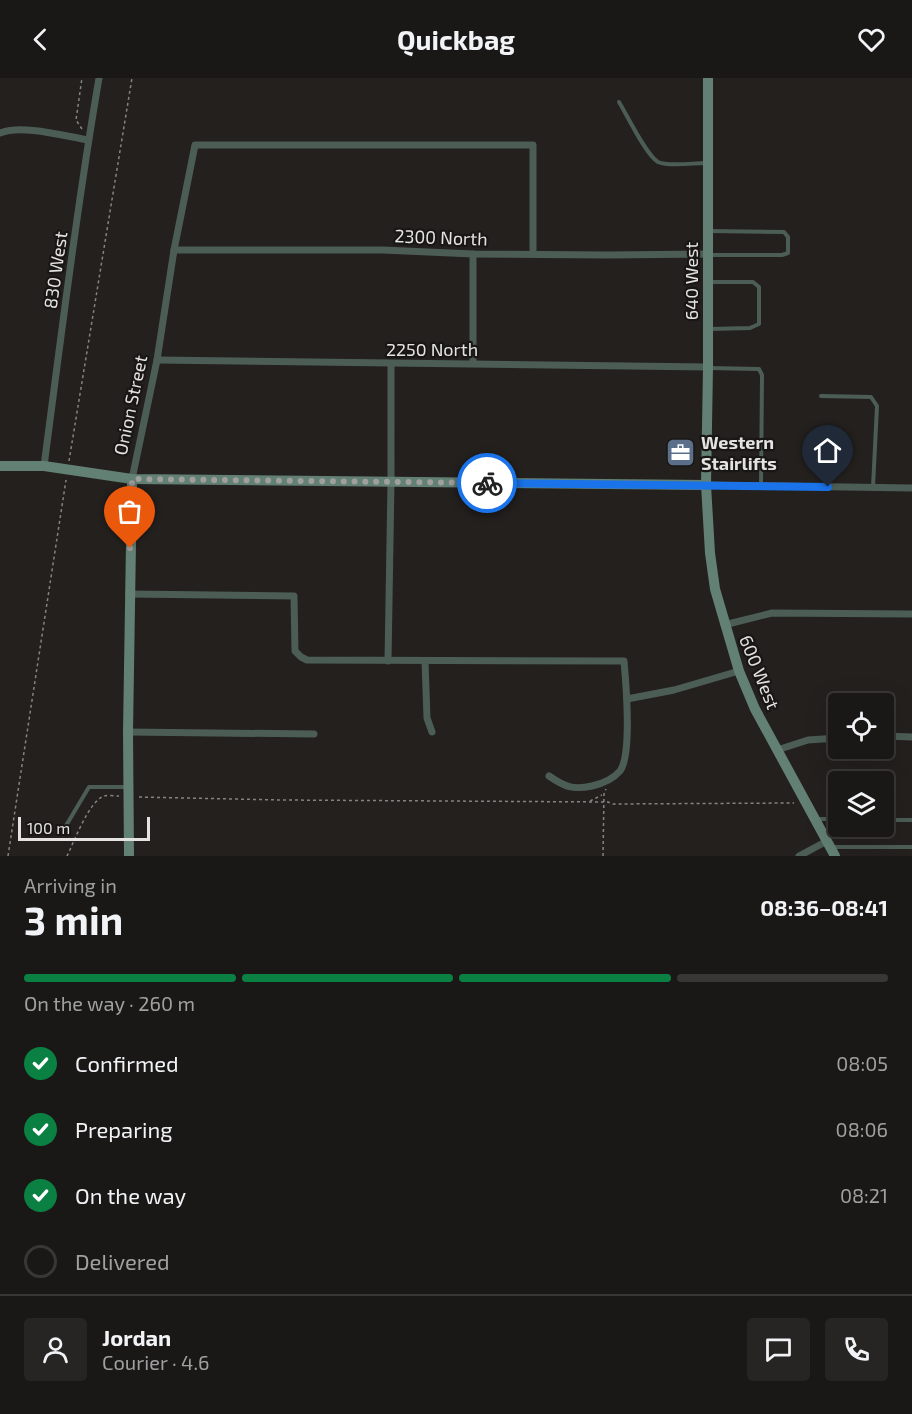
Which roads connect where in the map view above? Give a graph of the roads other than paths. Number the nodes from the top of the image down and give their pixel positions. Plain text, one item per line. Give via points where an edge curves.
1 (99, 78) edge
2 (708, 78) edge
3 (619, 102) dead end
4 (4, 132) edge
5 (88, 140) junction
6 (708, 163) junction
7 (708, 231) junction
8 (174, 250) junction
9 (473, 254) junction
10 (533, 254) junction
11 (708, 254) junction
12 (708, 282) junction
13 (708, 328) junction
14 (156, 360) junction
15 (473, 363) junction
16 (391, 364) junction
17 (708, 368) junction
18 (821, 396) dead end
19 (0, 466) edge
20 (44, 466) junction
21 (132, 479) junction
22 (391, 482) junction
23 (706, 485) junction
24 (761, 486) junction
25 (873, 488) junction
26 (912, 488) edge
27 (129, 594) junction
28 (912, 615) edge
29 (724, 625) junction
30 (388, 661) junction
31 (425, 661) junction
32 (739, 670) junction
33 (627, 699) junction
34 (128, 732) junction
35 (432, 732) dead end
36 (314, 734) dead end
37 (894, 736) edge
38 (912, 737) edge
39 (828, 739) edge
40 (777, 750) junction
41 (549, 777) dead end
42 (129, 792) junction
43 (815, 819) junction
44 (828, 819) edge
45 (894, 820) edge
46 (912, 820) edge
47 (64, 829) dead end
48 (912, 847) edge
49 (831, 848) edge
50 (129, 856) edge
51 (799, 856) edge

1 - 5 street, 830 West
2 - 6 street, 640 West
3 - 6 lane via 658,162
4 - 5 street via 21,129
5 - 20 street, 830 West
6 - 7 street, 640 West
7 - 11 street, 640 West
7 - 11 lane via 784,232 788,237 788,253 782,255
8 - 9 street, 2300 North
8 - 10 street, Onion Street via 195,145 533,145
8 - 14 street, Onion Street
9 - 10 street, 2300 North
9 - 15 street
10 - 11 street, 2300 North
11 - 12 street, 640 West
12 - 13 street, 640 West
12 - 13 lane via 753,282 759,287 759,324 750,328
13 - 17 street, 640 West
14 - 16 street, 2250 North
14 - 21 street, Onion Street
15 - 16 street, 2250 North
15 - 17 street, 2250 North
16 - 22 street
17 - 23 street, 640 West
17 - 24 lane via 759,369 762,375
18 - 25 lane via 871,397 877,406
19 - 20 street
20 - 21 street
21 - 22 street
21 - 27 street, Onion Street
22 - 23 street
22 - 30 street
23 - 24 street
23 - 29 street, 600 West via 710,553
24 - 25 street
25 - 26 street
27 - 30 street via 294,596 295,651 301,657
27 - 34 street, Onion Street
28 - 29 street via 772,613
29 - 32 street, 600 West
30 - 31 street
31 - 33 street via 624,661
31 - 35 street via 427,718
32 - 33 street via 674,690
32 - 40 street, 600 West
33 - 41 street via 626,751 620,770 603,783 579,789 562,786
34 - 36 street
34 - 42 street, Onion Street
37 - 38 street
39 - 40 street via 808,740
40 - 43 street, 600 West
42 - 47 lane via 89,787
42 - 50 street, Onion Street
43 - 44 lane
43 - 49 street, 600 West
45 - 46 lane
48 - 49 lane
49 - 51 street

